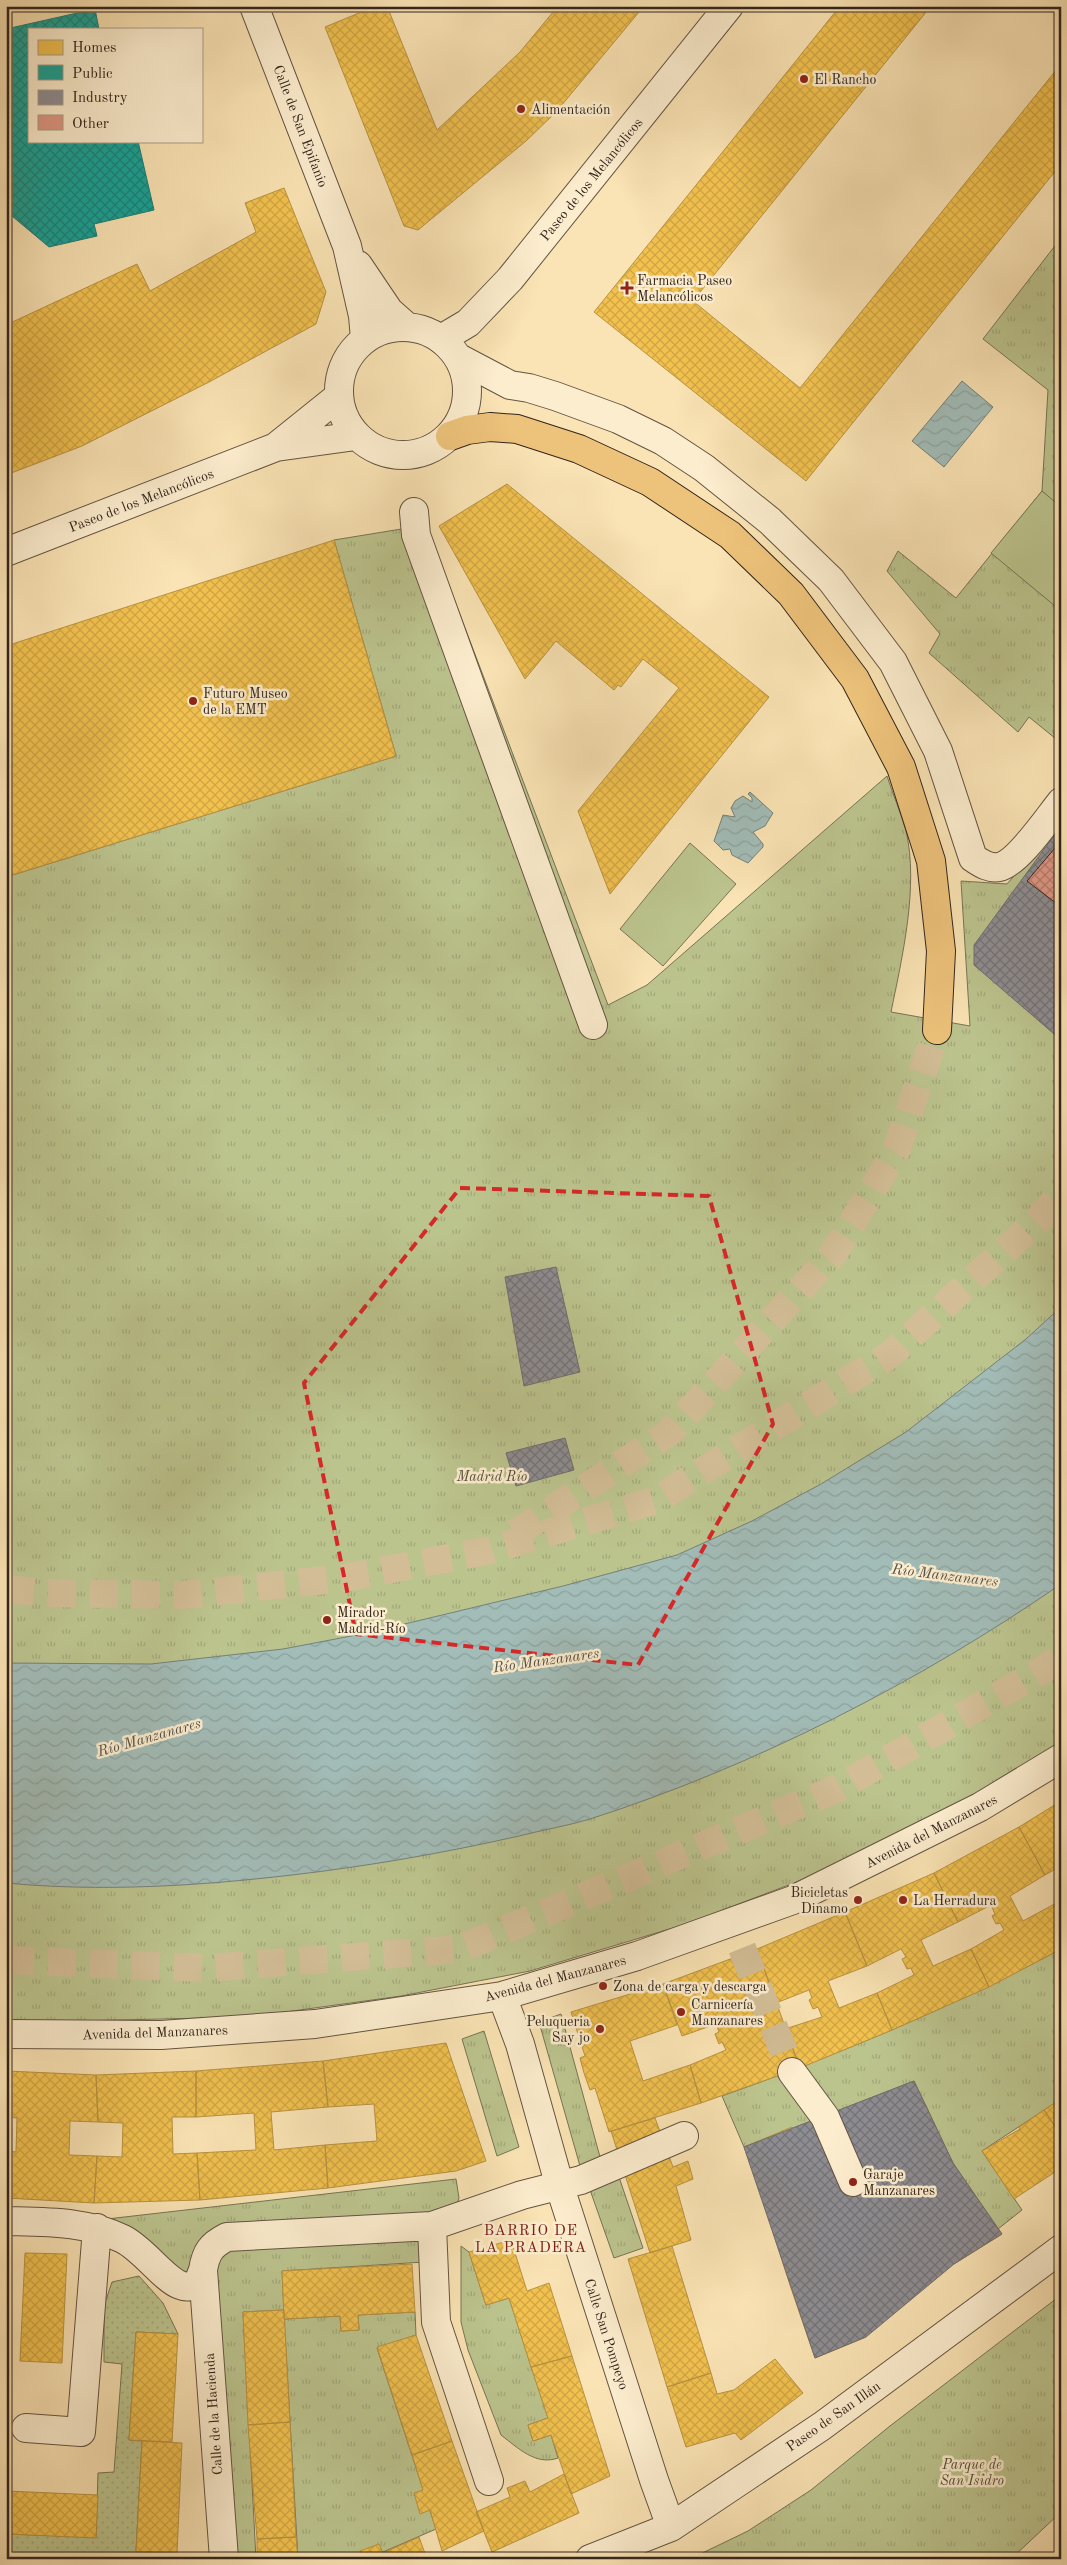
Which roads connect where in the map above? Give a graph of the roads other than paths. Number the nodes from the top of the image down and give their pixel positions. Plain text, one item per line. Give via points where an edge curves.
1 (254, 6) edge
2 (729, 6) edge
3 (348, 246) junction
4 (406, 326) junction
5 (365, 339) junction
6 (450, 349) junction
7 (510, 385) junction
8 (338, 397) junction
9 (467, 398) junction
10 (356, 436) junction
11 (450, 436) junction
12 (276, 447) junction
13 (414, 512) dead end
14 (6, 552) edge
15 (1061, 802) edge
16 (593, 1025) dead end
17 (937, 1030) tunnel mouth
18 (1061, 1758) edge
19 (502, 1996) junction
20 (6, 2034) edge
21 (792, 2072) tunnel mouth
22 (684, 2136) dead end
23 (853, 2182) dead end
24 (560, 2187) junction
25 (6, 2221) edge
26 (432, 2226) junction
27 (97, 2228) junction
28 (1061, 2249) edge
29 (203, 2270) junction
30 (26, 2428) dead end
31 (490, 2481) dead end
32 (671, 2527) junction
33 (224, 2559) edge
34 (590, 2559) edge

1 - 3 street, Calle de San Epifanio
2 - 6 street, Paseo de los Melancólicos via 510,279 480,312 456,332
3 - 4 street, Calle de San Epifanio via 379,298
3 - 5 street, Calle de San Epifanio
4 - 5 street via 384,329
4 - 6 street via 424,330
5 - 8 street via 349,355 340,375
6 - 7 street via 476,370
6 - 9 street via 466,378
7 - 9 street
7 - 15 street via 600,412 663,441 704,468 770,521 831,580 893,662 911,697 938,751 973,858 991,867 1005,865 1020,852
8 - 10 street via 344,418
8 - 12 street, Paseo de los Melancólicos
9 - 11 street via 461,419
10 - 11 street via 372,448 392,455 426,451
10 - 12 street, Paseo de los Melancólicos
11 - 17 highway via 490,427 517,429 579,449 650,482 730,535 791,594 855,678 901,767 931,861 941,951
12 - 14 street, Paseo de los Melancólicos
13 - 16 street via 416,535
18 - 19 street, Avenida del Manzanares via 980,1807 793,1900 638,1956
19 - 20 street, Avenida del Manzanares via 305,2025 161,2035
19 - 24 street, Calle San Pompeyo via 520,2044
21 - 23 street via 825,2117
22 - 24 street, Calle de la Hacienda
24 - 26 street, Calle de la Hacienda via 522,2195
24 - 32 street, Calle San Pompeyo
25 - 27 street, Calle de la Hacienda
26 - 29 street, Calle de la Hacienda via 227,2237 213,2244 205,2257
26 - 31 street via 436,2322
27 - 29 street, Calle de la Hacienda via 124,2239 178,2285 190,2287 198,2283
27 - 30 street via 81,2432
28 - 32 street, Paseo de San Illán via 822,2426
29 - 33 street, Calle de la Hacienda
32 - 34 street, Paseo de San Illán

